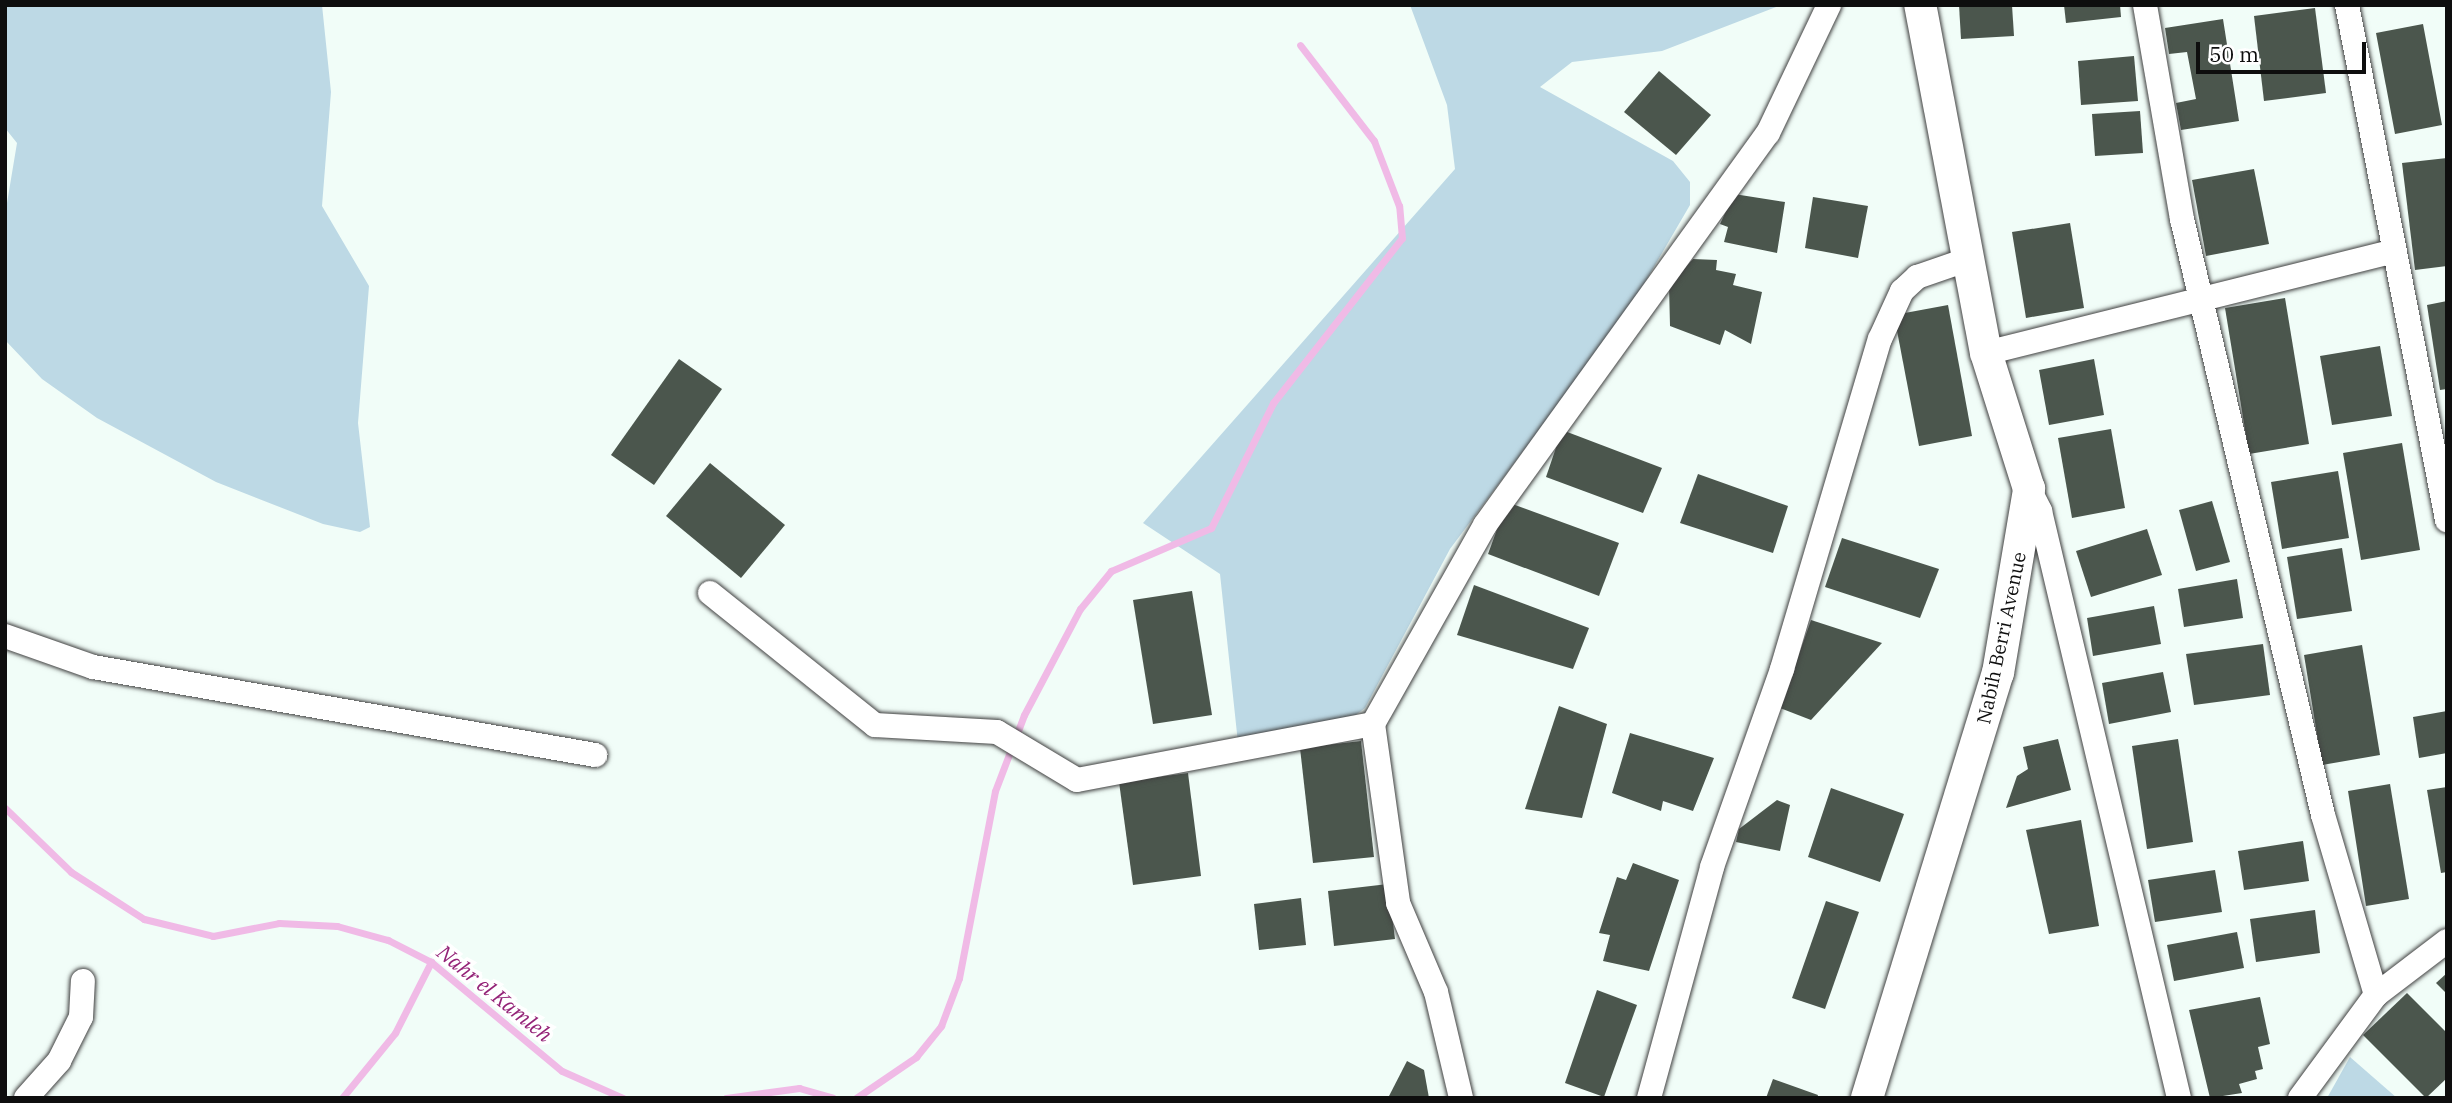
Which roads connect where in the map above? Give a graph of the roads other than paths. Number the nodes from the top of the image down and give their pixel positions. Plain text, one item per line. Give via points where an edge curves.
1 (1829, 5) edge
2 (1920, 5) edge
3 (2145, 5) edge
4 (2347, 5) edge
5 (2392, 252) junction
6 (1969, 259) junction
7 (2201, 297) junction
8 (1986, 353) junction
9 (2029, 489) junction
10 (2447, 520) edge
11 (710, 593) dead end
12 (5, 636) edge
13 (1373, 724) junction
14 (595, 755) dead end
15 (2447, 941) edge
16 (83, 981) dead end
17 (2376, 995) junction
18 (26, 1098) edge
19 (1461, 1098) edge
20 (1648, 1098) edge
21 (1867, 1098) edge
22 (2179, 1098) edge
23 (2300, 1098) edge

1 - 13 street via 1768,133 1485,525
2 - 6 street, Nabih Berri Avenue
3 - 7 street
4 - 5 street
5 - 7 street
5 - 10 street
6 - 8 street, Nabih Berri Avenue
6 - 20 street via 1917,277 1902,291 1881,339 1782,669 1712,867
7 - 8 street
7 - 17 street via 2323,815
8 - 9 street, Nabih Berri Avenue
9 - 21 street, Nabih Berri Avenue via 1998,673
9 - 22 street via 2040,511 2078,690
11 - 13 street via 875,725 997,732 1025,744 1066,776 1089,780
12 - 14 street via 93,667
13 - 19 street via 1398,902 1436,992
15 - 17 street
16 - 18 street via 81,1017 59,1061
17 - 23 street

